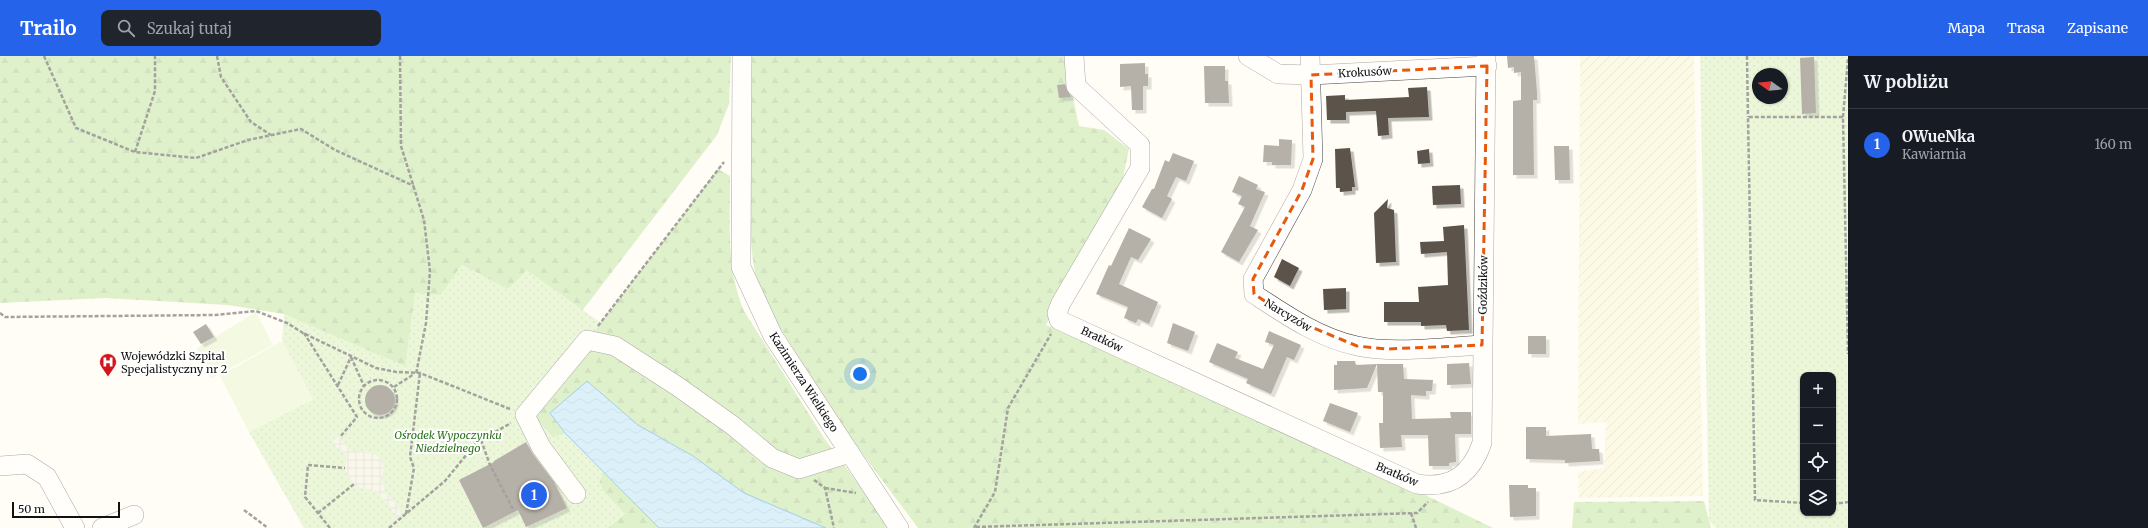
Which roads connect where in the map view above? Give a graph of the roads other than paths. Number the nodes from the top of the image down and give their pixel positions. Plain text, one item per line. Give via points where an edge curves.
1 (742, 56) edge
2 (1074, 56) edge
3 (1248, 56) edge
4 (1310, 56) edge
5 (1487, 61) edge
6 (1311, 75) junction
7 (1482, 345) junction
8 (850, 453) junction
9 (0, 466) edge
10 (1432, 493) joint
11 (576, 494) dead end
12 (134, 515) dead end
13 (75, 528) edge
14 (102, 528) edge
15 (899, 528) edge

1 - 8 street, Kazimierza Wielkiego via 742,267 773,336
2 - 10 street, Bratków via 1076,86 1140,145 1140,168 1061,303 1056,313 1059,320
3 - 6 street, Krokusów via 1278,74
4 - 6 street
5 - 6 street, Krokusów
5 - 7 street, Goździków
6 - 7 street, Narcyzów via 1313,159 1302,190 1253,279 1254,294 1292,319 1322,334 1357,346 1387,349
7 - 10 street, Goździków via 1482,443 1477,458 1468,470
8 - 11 street via 799,469 772,458 732,425 615,346 587,340 525,415 542,447
8 - 15 street, Kazimierza Wielkiego
9 - 13 street via 27,464 47,477
12 - 14 street

